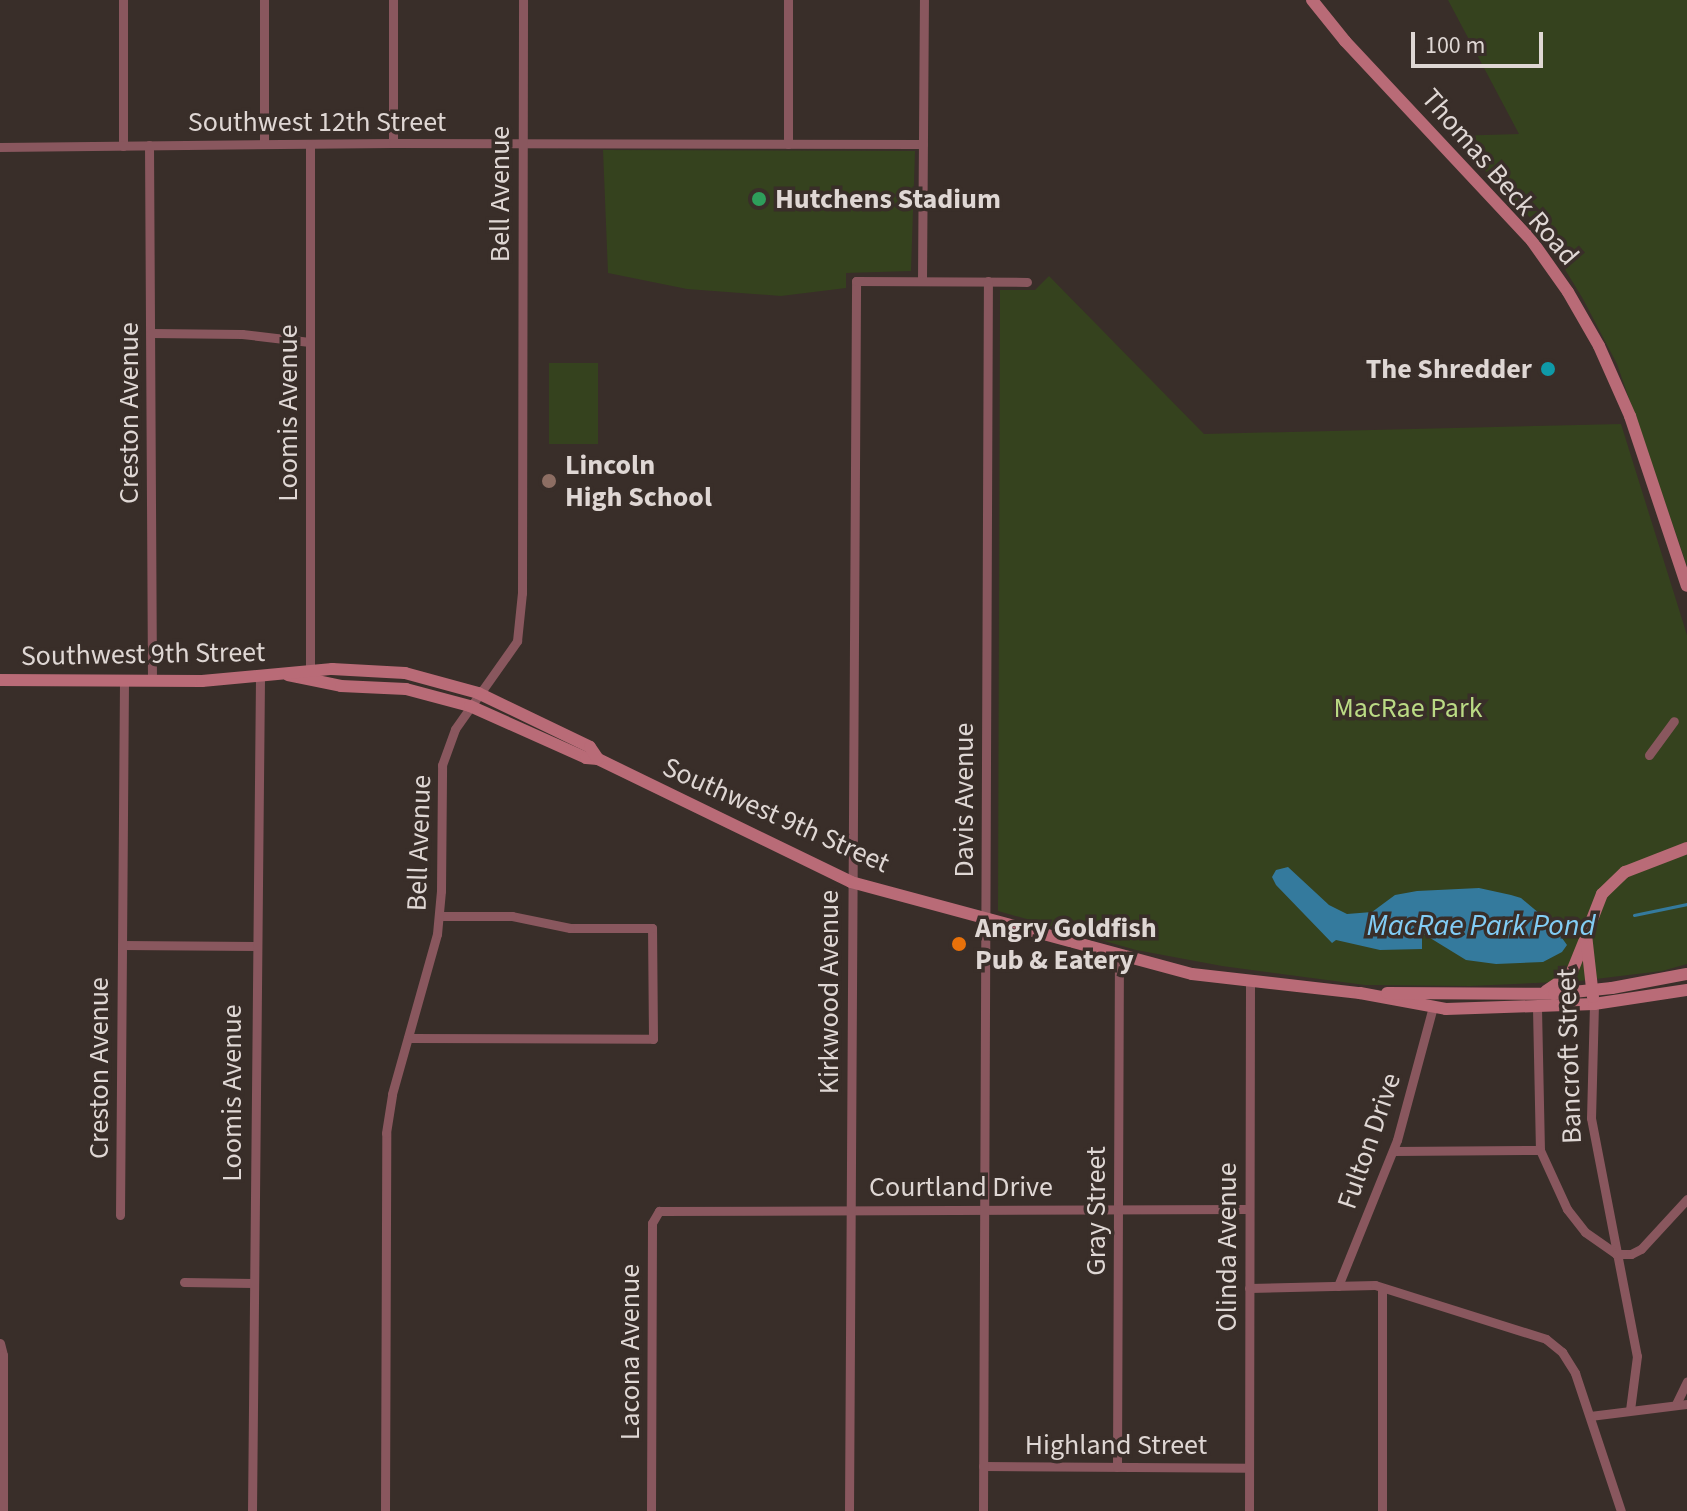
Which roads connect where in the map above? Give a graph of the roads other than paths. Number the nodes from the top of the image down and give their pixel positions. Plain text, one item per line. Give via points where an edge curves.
1 (123, 0) edge
2 (264, 0) edge
3 (393, 0) edge
4 (523, 0) edge
5 (788, 0) edge
6 (924, 0) edge
7 (1312, 0) edge
8 (393, 143) junction
9 (522, 143) junction
10 (264, 144) junction
11 (310, 144) junction
12 (788, 144) junction
13 (923, 144) junction
14 (149, 145) junction
15 (123, 146) junction
16 (0, 147) edge
17 (922, 281) junction
18 (988, 281) junction
19 (1027, 282) dead end
20 (151, 333) junction
21 (310, 342) junction
22 (1687, 586) edge
23 (310, 676) junction
24 (260, 677) junction
25 (0, 680) edge
26 (124, 681) junction
27 (152, 681) junction
28 (478, 693) junction
29 (470, 706) junction
30 (1674, 721) dead end
31 (1649, 755) dead end
32 (598, 759) junction
33 (1687, 848) edge
34 (851, 882) junction
35 (440, 916) junction
36 (985, 920) junction
37 (1586, 935) junction
38 (122, 945) junction
39 (256, 946) junction
40 (1119, 955) junction
41 (1687, 974) edge
42 (1250, 982) junction
43 (1687, 990) edge
44 (1360, 993) junction
45 (1517, 995) junction
46 (1593, 998) junction
47 (1433, 1007) junction
48 (1537, 1008) junction
49 (408, 1038) junction
50 (1540, 1150) junction
51 (1393, 1151) junction
52 (1687, 1199) edge
53 (673, 1209) joint
54 (850, 1209) junction
55 (984, 1209) junction
56 (1118, 1209) junction
57 (1249, 1209) junction
58 (120, 1215) dead end
59 (1616, 1254) junction
60 (184, 1282) dead end
61 (253, 1283) junction
62 (1338, 1286) junction
63 (1249, 1288) junction
64 (1382, 1288) junction
65 (0, 1343) edge
66 (1687, 1381) edge
67 (1676, 1404) junction
68 (1687, 1404) edge
69 (1630, 1410) junction
70 (1590, 1416) junction
71 (983, 1466) junction
72 (1117, 1467) junction
73 (1249, 1468) junction
74 (3, 1511) edge
75 (252, 1511) edge
76 (385, 1511) edge
77 (651, 1511) edge
78 (849, 1511) edge
79 (983, 1511) edge
80 (1249, 1511) edge
81 (1382, 1511) edge
82 (1621, 1511) edge

1 - 15 street
2 - 10 street
3 - 8 street
4 - 9 street, Bell Avenue
5 - 12 street
6 - 13 street
7 - 22 main road, Thomas Beck Road via 1513,219 1568,292 1630,416
8 - 9 street, Southwest 12th Street
8 - 11 street, Southwest 12th Street
9 - 12 street, Southwest 12th Street
9 - 28 street, Bell Avenue via 522,593 517,641
10 - 11 street, Southwest 12th Street
10 - 14 street, Southwest 12th Street
11 - 21 street, Loomis Avenue
12 - 13 street, Southwest 12th Street
13 - 17 street
14 - 15 street, Southwest 12th Street
14 - 20 street, Creston Avenue
15 - 16 street, Southwest 12th Street
17 - 18 street
17 - 34 street, Kirkwood Avenue via 856,281
18 - 19 street
18 - 36 street, Davis Avenue
20 - 21 street via 242,334
20 - 27 street, Creston Avenue
21 - 23 street, Loomis Avenue
23 - 24 main road, Southwest 9th Street
23 - 28 main road, Southwest 9th Street via 405,673
23 - 29 main road, Southwest 9th Street via 406,689
24 - 27 main road, Southwest 9th Street
24 - 39 street, Loomis Avenue
25 - 26 main road, Southwest 9th Street
26 - 27 main road, Southwest 9th Street
26 - 38 street, Creston Avenue
28 - 29 street, Bell Avenue
28 - 32 main road, Southwest 9th Street via 590,747
29 - 32 main road, Southwest 9th Street
29 - 35 street, Bell Avenue via 442,765
30 - 31 street
32 - 34 main road, Southwest 9th Street
33 - 37 main road, Bancroft Street via 1616,878 1593,909
34 - 36 main road, Southwest 9th Street
34 - 54 street, Kirkwood Avenue
35 - 49 street, Bell Avenue
35 - 49 street via 512,916 570,928 652,928 653,1039
36 - 40 main road, Southwest 9th Street
36 - 55 street, Davis Avenue
37 - 45 main road via 1578,962 1561,984 1540,994
37 - 46 main road, Bancroft Street
38 - 39 street
38 - 58 street, Creston Avenue
39 - 61 street, Loomis Avenue
40 - 42 main road, Southwest 9th Street
40 - 56 street, Gray Street
41 - 46 main road, Southwest 9th Street
42 - 44 main road, Southwest 9th Street
42 - 57 street, Olinda Avenue
43 - 46 main road, Southwest 9th Street
44 - 45 main road, Southwest 9th Street
44 - 47 main road, Southwest 9th Street
45 - 46 main road, Southwest 9th Street
46 - 48 main road, Southwest 9th Street
46 - 59 street, Bancroft Street via 1591,1118
47 - 48 main road, Southwest 9th Street
47 - 51 street, Fulton Drive
48 - 50 street
49 - 76 street, Bell Avenue via 386,1133
50 - 51 street
50 - 59 street via 1567,1209 1585,1232
51 - 62 street, Fulton Drive
52 - 59 street via 1641,1249
53 - 54 street, Courtland Drive
53 - 77 street, Lacona Avenue via 659,1211 652,1223
54 - 55 street, Courtland Drive
54 - 78 street, Kirkwood Avenue
55 - 56 street, Courtland Drive
55 - 71 street, Davis Avenue
56 - 57 street, Courtland Drive
56 - 72 street, Gray Street
57 - 63 street, Olinda Avenue
59 - 69 street, Bancroft Street via 1637,1356
60 - 61 street
61 - 75 street, Loomis Avenue
62 - 63 street
62 - 64 street
63 - 73 street, Olinda Avenue
64 - 70 street via 1546,1339 1571,1363
64 - 81 street
65 - 74 street
66 - 67 street
67 - 68 street
67 - 69 street
69 - 70 street
70 - 82 street
71 - 72 street, Highland Street
71 - 79 street, Davis Avenue
72 - 73 street, Highland Street
73 - 80 street, Olinda Avenue

